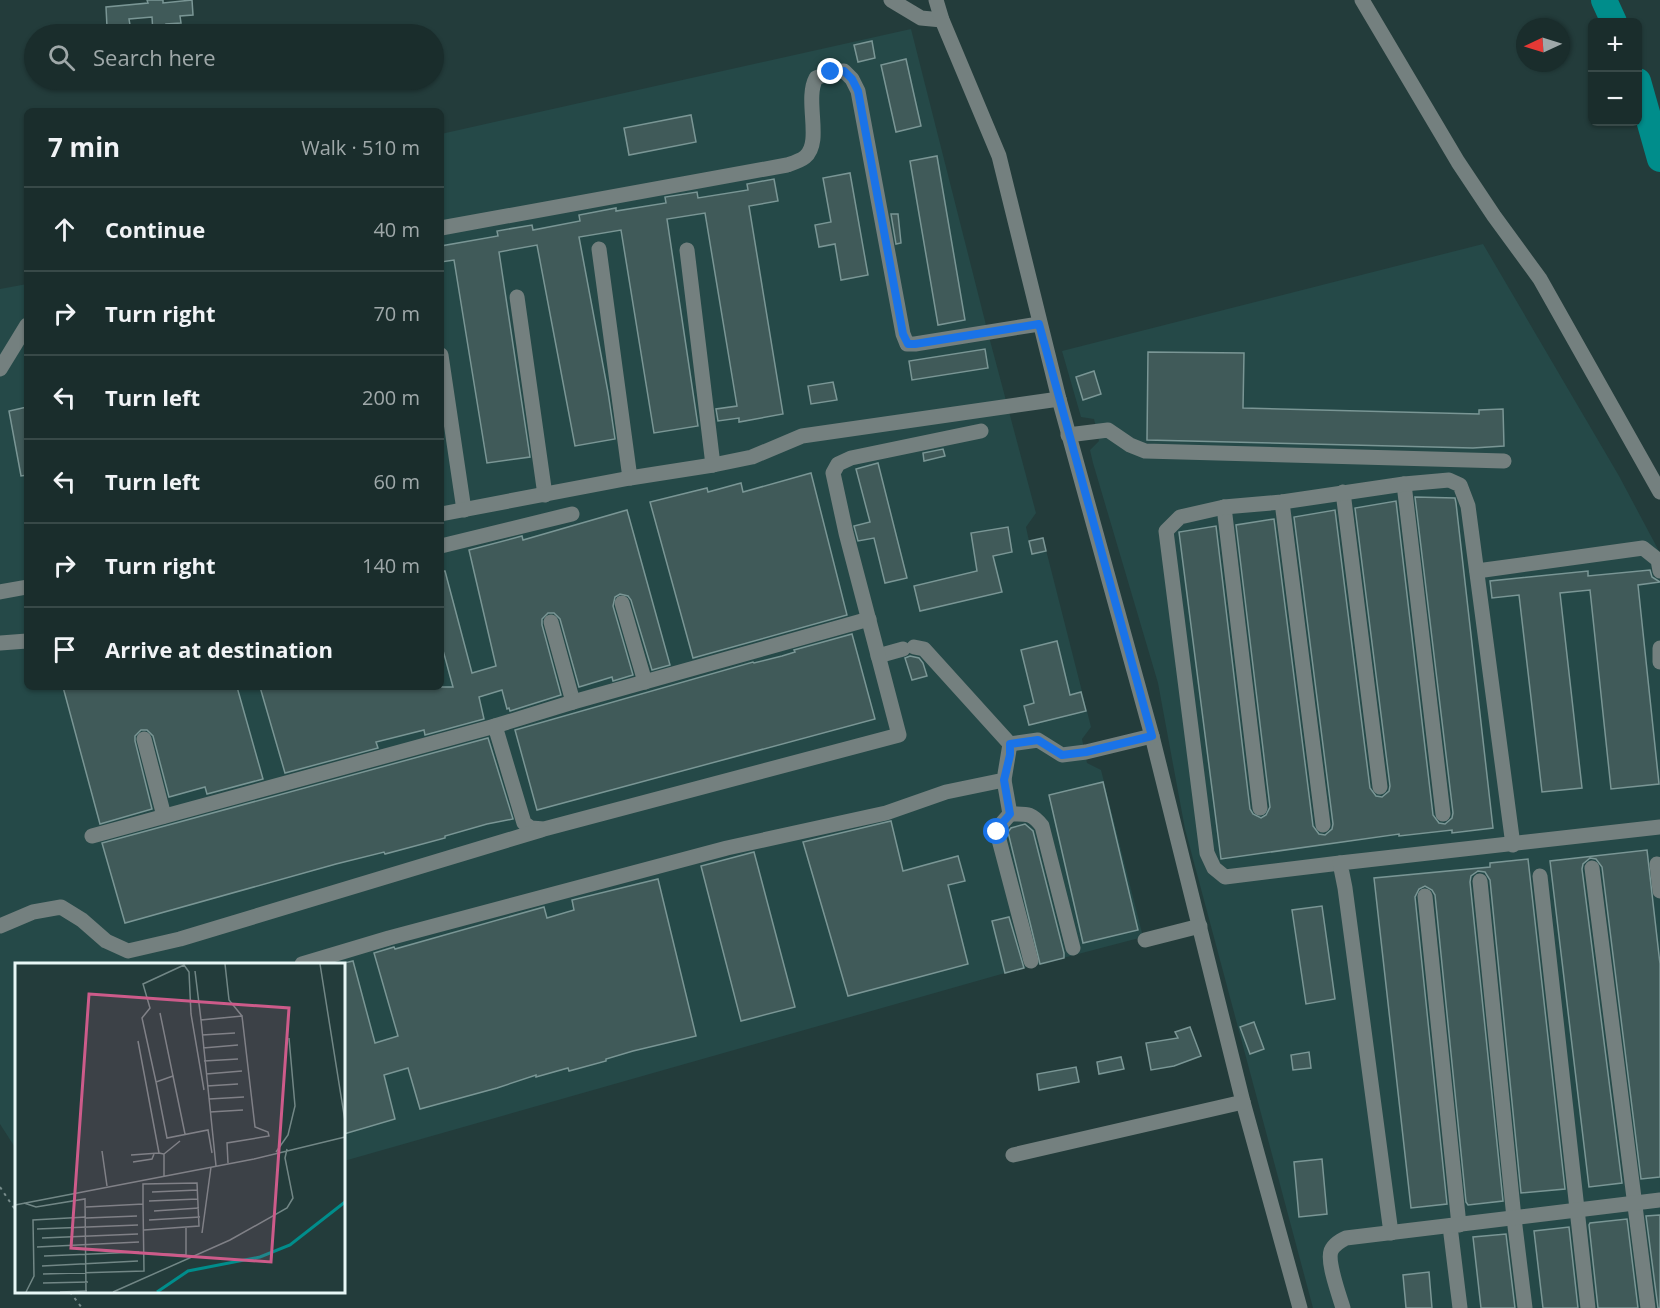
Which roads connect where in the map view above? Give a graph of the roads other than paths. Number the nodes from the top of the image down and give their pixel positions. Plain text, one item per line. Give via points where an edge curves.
1 (891, 0) edge
2 (936, 0) edge
3 (1362, 0) edge
4 (942, 20) junction
5 (444, 227) edge
6 (599, 249) dead end
7 (687, 250) dead end
8 (517, 297) dead end
9 (1039, 324) junction
10 (24, 330) edge
11 (0, 369) edge
12 (444, 375) edge
13 (1059, 399) junction
14 (981, 431) dead end
15 (1068, 435) junction
16 (1504, 461) dead end
17 (713, 465) junction
18 (630, 478) junction
19 (1404, 484) junction
20 (1343, 492) junction
21 (1660, 492) edge
22 (545, 495) junction
23 (1282, 502) junction
24 (1224, 507) junction
25 (464, 510) junction
26 (444, 513) edge
27 (572, 514) dead end
28 (444, 545) edge
29 (1477, 571) junction
30 (1660, 571) edge
31 (24, 588) edge
32 (0, 592) edge
33 (622, 603) dead end
34 (869, 619) junction
35 (551, 622) dead end
36 (24, 640) edge
37 (0, 642) edge
38 (1660, 648) edge
39 (878, 656) junction
40 (1660, 662) edge
41 (645, 682) junction
42 (573, 702) junction
43 (495, 726) junction
44 (1152, 736) junction
45 (144, 739) dead end
46 (1010, 744) junction
47 (1004, 780) junction
48 (1380, 787) dead end
49 (1260, 808) dead end
50 (1010, 814) junction
51 (1443, 814) dead end
52 (164, 816) junction
53 (1323, 825) dead end
54 (1660, 827) edge
55 (544, 829) junction
56 (92, 836) dead end
57 (1512, 845) junction
58 (1340, 862) junction
59 (1657, 864) dead end
60 (1592, 868) dead end
61 (1540, 876) dead end
62 (1480, 881) dead end
63 (1660, 891) edge
64 (1425, 897) dead end
65 (0, 926) edge
66 (1200, 926) junction
67 (1145, 940) dead end
68 (1073, 948) dead end
69 (1031, 961) dead end
70 (305, 963) edge
71 (1243, 1102) junction
72 (1013, 1155) dead end
73 (1660, 1200) edge
74 (1636, 1202) junction
75 (1576, 1211) junction
76 (1514, 1218) junction
77 (1454, 1226) junction
78 (1391, 1233) junction
79 (1300, 1308) edge
80 (1343, 1308) edge
81 (1460, 1308) edge
82 (1525, 1308) edge
83 (1588, 1308) edge
84 (1648, 1308) edge

1 - 4 street via 921,18
2 - 4 street
3 - 21 street via 1458,162 1540,279
4 - 9 street via 999,156
5 - 9 street via 787,165 804,158 811,150 812,87 816,78 844,71 858,91 908,344
6 - 18 street
7 - 17 street
8 - 22 street
9 - 13 street
10 - 11 street
12 - 25 street
13 - 15 street
13 - 17 street via 802,436 752,457
14 - 34 street via 838,464 833,473
15 - 16 street via 1108,430 1145,452
15 - 44 street
17 - 18 street
18 - 22 street
19 - 20 street
19 - 29 street via 1449,480 1460,485 1468,506
19 - 51 street
20 - 23 street
20 - 48 street
22 - 25 street
23 - 24 street
23 - 53 street
24 - 49 street
24 - 58 street via 1180,517 1166,531 1207,853 1214,868 1225,877
25 - 26 street
27 - 28 street
29 - 30 street via 1643,548 1658,560
29 - 57 street
31 - 32 street
33 - 41 street
34 - 39 street
34 - 41 street
35 - 42 street
36 - 37 street
38 - 40 street
39 - 46 street via 908,648 924,649
39 - 55 street via 899,735
41 - 42 street
42 - 43 street
43 - 52 street
43 - 55 street via 524,823
44 - 46 street via 1062,755 1038,740
44 - 66 street
45 - 52 street
46 - 47 street
47 - 50 street
47 - 70 street via 946,792 886,813 727,848
50 - 68 street via 1035,816 1042,825
50 - 69 street via 997,832
52 - 56 street
54 - 57 street
55 - 65 street via 129,951 106,941 61,907 33,912
57 - 58 street
58 - 78 street
59 - 63 street
60 - 74 street
61 - 75 street
62 - 76 street
64 - 77 street
66 - 67 street
66 - 71 street
71 - 72 street
71 - 79 street
73 - 74 street
74 - 75 street
74 - 84 street
75 - 76 street
75 - 83 street
76 - 77 street
76 - 82 street
77 - 78 street
77 - 81 street
78 - 80 street via 1346,1238 1331,1251 1330,1261

